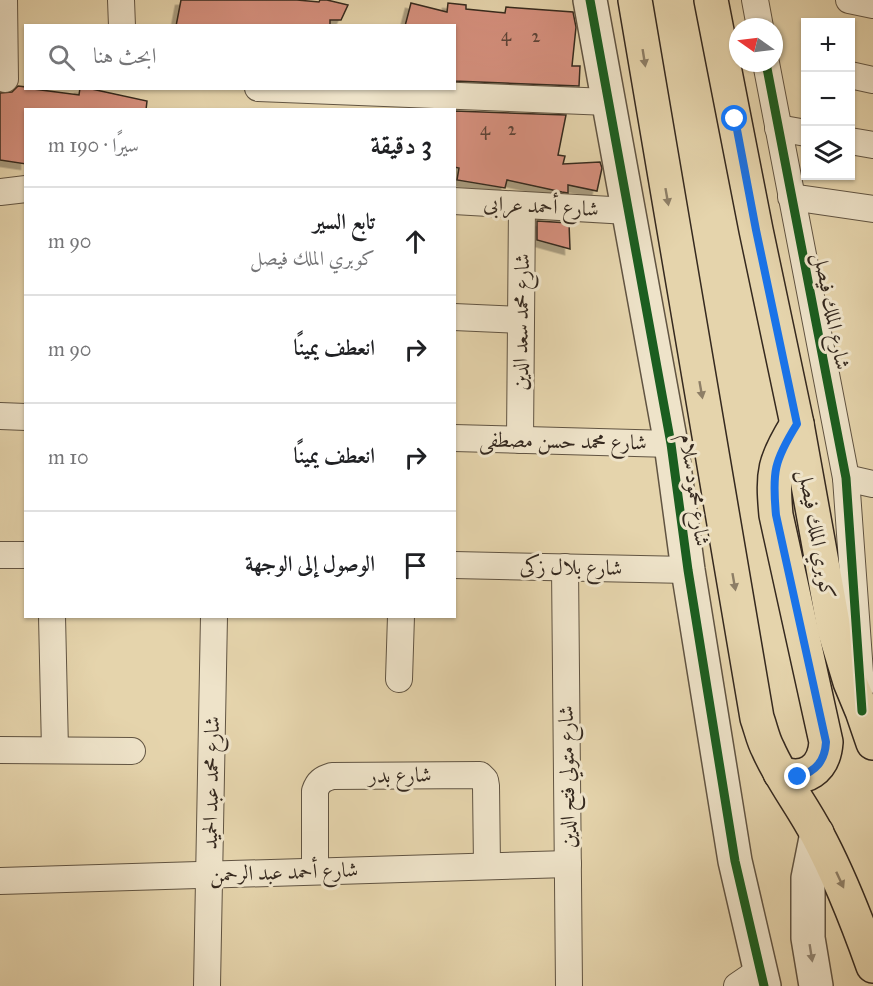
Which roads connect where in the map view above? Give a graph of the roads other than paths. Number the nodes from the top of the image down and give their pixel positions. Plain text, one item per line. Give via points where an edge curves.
1 (4, 0) edge
2 (121, 0) edge
3 (590, 0) edge
4 (635, 0) edge
5 (711, 0) edge
6 (755, 0) edge
7 (849, 0) edge
8 (873, 5) edge
9 (758, 18) edge
10 (122, 24) edge
11 (2, 26) edge
12 (768, 72) edge
13 (855, 76) edge
14 (10, 79) edge
15 (873, 80) edge
16 (308, 90) edge
17 (609, 102) junction
18 (778, 128) junction
19 (801, 132) edge
20 (855, 142) edge
21 (873, 145) edge
22 (24, 189) edge
23 (0, 192) edge
24 (791, 197) junction
25 (456, 201) edge
26 (522, 205) junction
27 (873, 209) edge
28 (628, 211) junction
29 (456, 318) edge
30 (521, 320) junction
31 (0, 416) edge
32 (24, 417) edge
33 (797, 424) junction
34 (456, 438) edge
35 (520, 440) junction
36 (671, 444) junction
37 (846, 478) junction
38 (873, 484) edge
39 (0, 555) edge
40 (24, 555) edge
41 (456, 565) edge
42 (565, 567) junction
43 (688, 570) junction
44 (52, 618) edge
45 (214, 618) edge
46 (401, 618) edge
47 (399, 679) dead end
48 (862, 711) junction
49 (873, 743) edge
50 (0, 750) edge
51 (55, 750) junction
52 (132, 751) dead end
53 (780, 773) junction
54 (816, 833) junction
55 (568, 864) junction
56 (487, 866) junction
57 (315, 871) junction
58 (210, 875) junction
59 (0, 881) edge
60 (873, 966) edge
61 (752, 982) edge
62 (207, 986) edge
63 (569, 986) edge
64 (816, 986) edge

1 - 11 street
2 - 10 street
3 - 17 street, شارع محمود سلام
4 -> 53 main road via 757,718
5 - 33 main road, كوبري الملك فيصل
6 - 9 street
7 - 8 street
11 - 14 street
12 - 18 street, شارع الملك فيصل
13 - 15 street
16 - 17 street
17 - 28 street, شارع محمود سلام
18 - 19 street
18 - 24 street, شارع الملك فيصل
20 - 21 street
22 - 23 street
24 - 27 street
24 - 37 street, شارع الملك فيصل
25 - 26 street, شارع أحمد عرابى
26 - 28 street, شارع أحمد عرابى
26 - 30 street, شارع محمد سعد الدين
28 - 36 street, شارع محمود سلام
29 - 30 street
30 - 35 street, شارع محمد سعد الدين
31 - 32 street
33 - 48 main road, كوبري الملك فيصل via 834,629
33 - 53 main road via 780,452 773,483 776,515 826,742 822,761 807,774 798,777
34 - 35 street, شارع محمد حسن مصطفى
35 - 36 street, شارع محمد حسن مصطفى
36 - 43 street, شارع محمود سلام
37 - 38 street
37 - 48 street, شارع الملك فيصل
39 - 40 street
41 - 42 street, شارع بلال زكى
42 - 43 street, شارع بلال زكى
42 - 55 street, شارع متولي فتح الدين
43 - 61 street, شارع محمود سلام
44 - 51 street
45 - 58 street, شارع محمد عبد الحميد
46 - 47 street
48 - 49 main road, شارع الملك فيصل
50 - 51 street
51 - 52 street
53 - 54 main road
54 -> 60 main road via 849,899
54 -> 64 street via 808,878 808,938
55 - 56 street, شارع أحمد عبد الرحمن
55 - 63 street, شارع متولي فتح الدين
56 - 57 street, شارع أحمد عبد الرحمن
56 - 57 street, شارع بدر via 486,786 480,775 332,776 324,778 315,791
57 - 58 street, شارع أحمد عبد الرحمن
58 - 59 street, شارع أحمد عبد الرحمن
58 - 62 street, شارع محمد عبد الحميد

